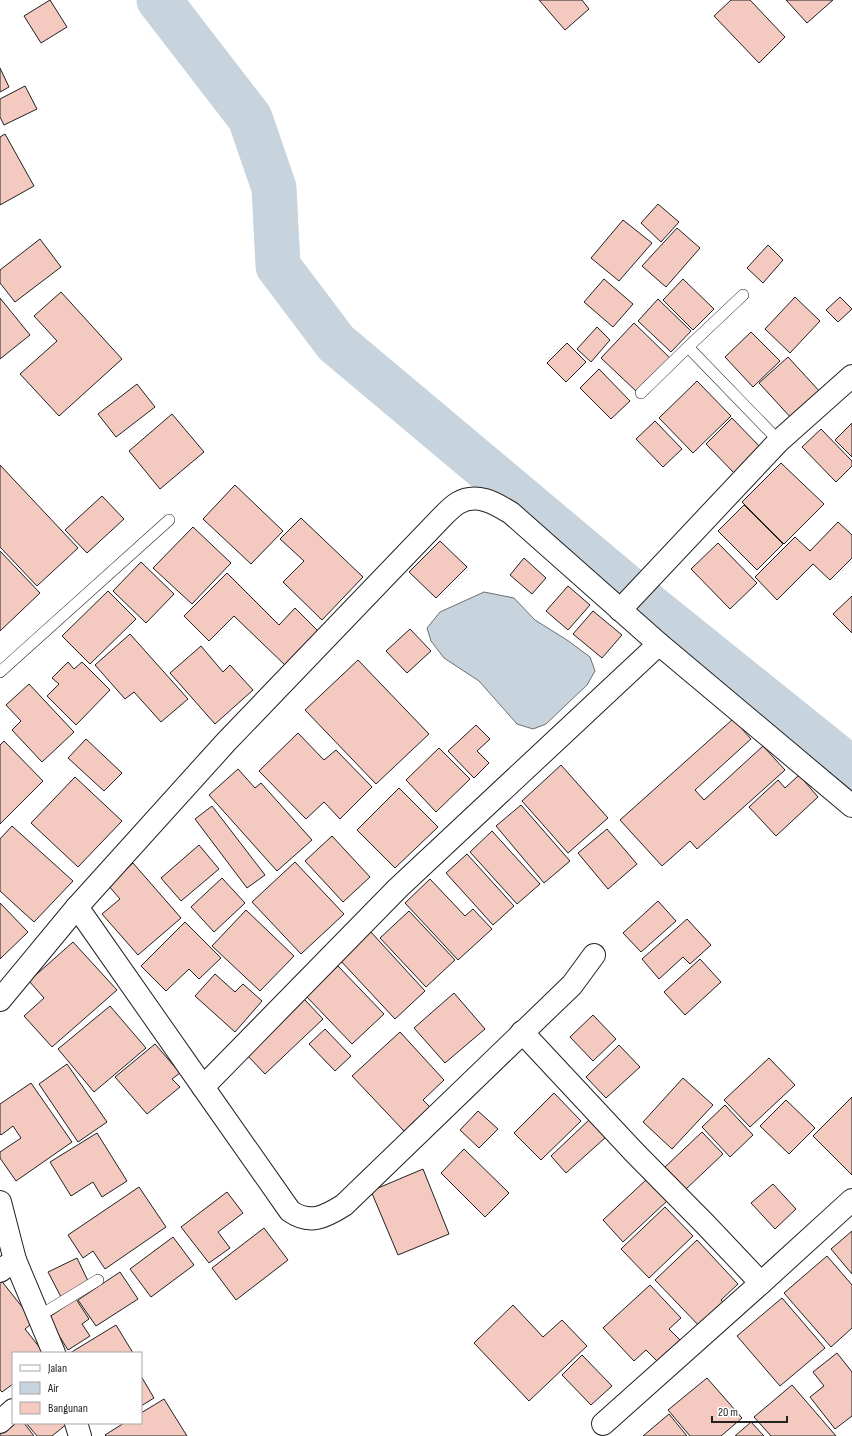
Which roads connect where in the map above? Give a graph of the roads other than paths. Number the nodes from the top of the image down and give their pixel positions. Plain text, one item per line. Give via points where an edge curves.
1 (743, 295) dead end
2 (688, 347) junction
3 (852, 376) edge
4 (641, 393) dead end
5 (779, 441) junction
6 (170, 520) dead end
7 (624, 605) junction
8 (659, 644) junction
9 (0, 672) edge
10 (852, 806) edge
11 (77, 907) junction
12 (594, 955) dead end
13 (0, 1000) edge
14 (522, 1032) junction
15 (203, 1087) junction
16 (852, 1200) edge
17 (0, 1202) edge
18 (7, 1266) edge
19 (98, 1280) dead end
20 (761, 1284) junction
21 (39, 1316) junction
22 (54, 1352) edge
23 (12, 1411) edge
24 (0, 1422) edge
25 (76, 1424) edge
26 (603, 1424) dead end
27 (80, 1436) edge

1 - 2 lane
2 - 4 lane
2 - 5 lane
3 - 5 street
5 - 7 street
6 - 9 lane
7 - 8 street
7 - 11 street via 494,502 468,498 457,503 226,742
8 - 10 street
8 - 15 street via 398,888
11 - 13 street
11 - 15 street
12 - 14 street via 572,984
14 - 15 street via 344,1205 329,1215 315,1219 299,1217 290,1211
14 - 20 street
16 - 20 street
17 - 18 street
18 - 21 street
19 - 21 lane
20 - 26 street
21 - 22 street
23 - 24 street
25 - 27 street

